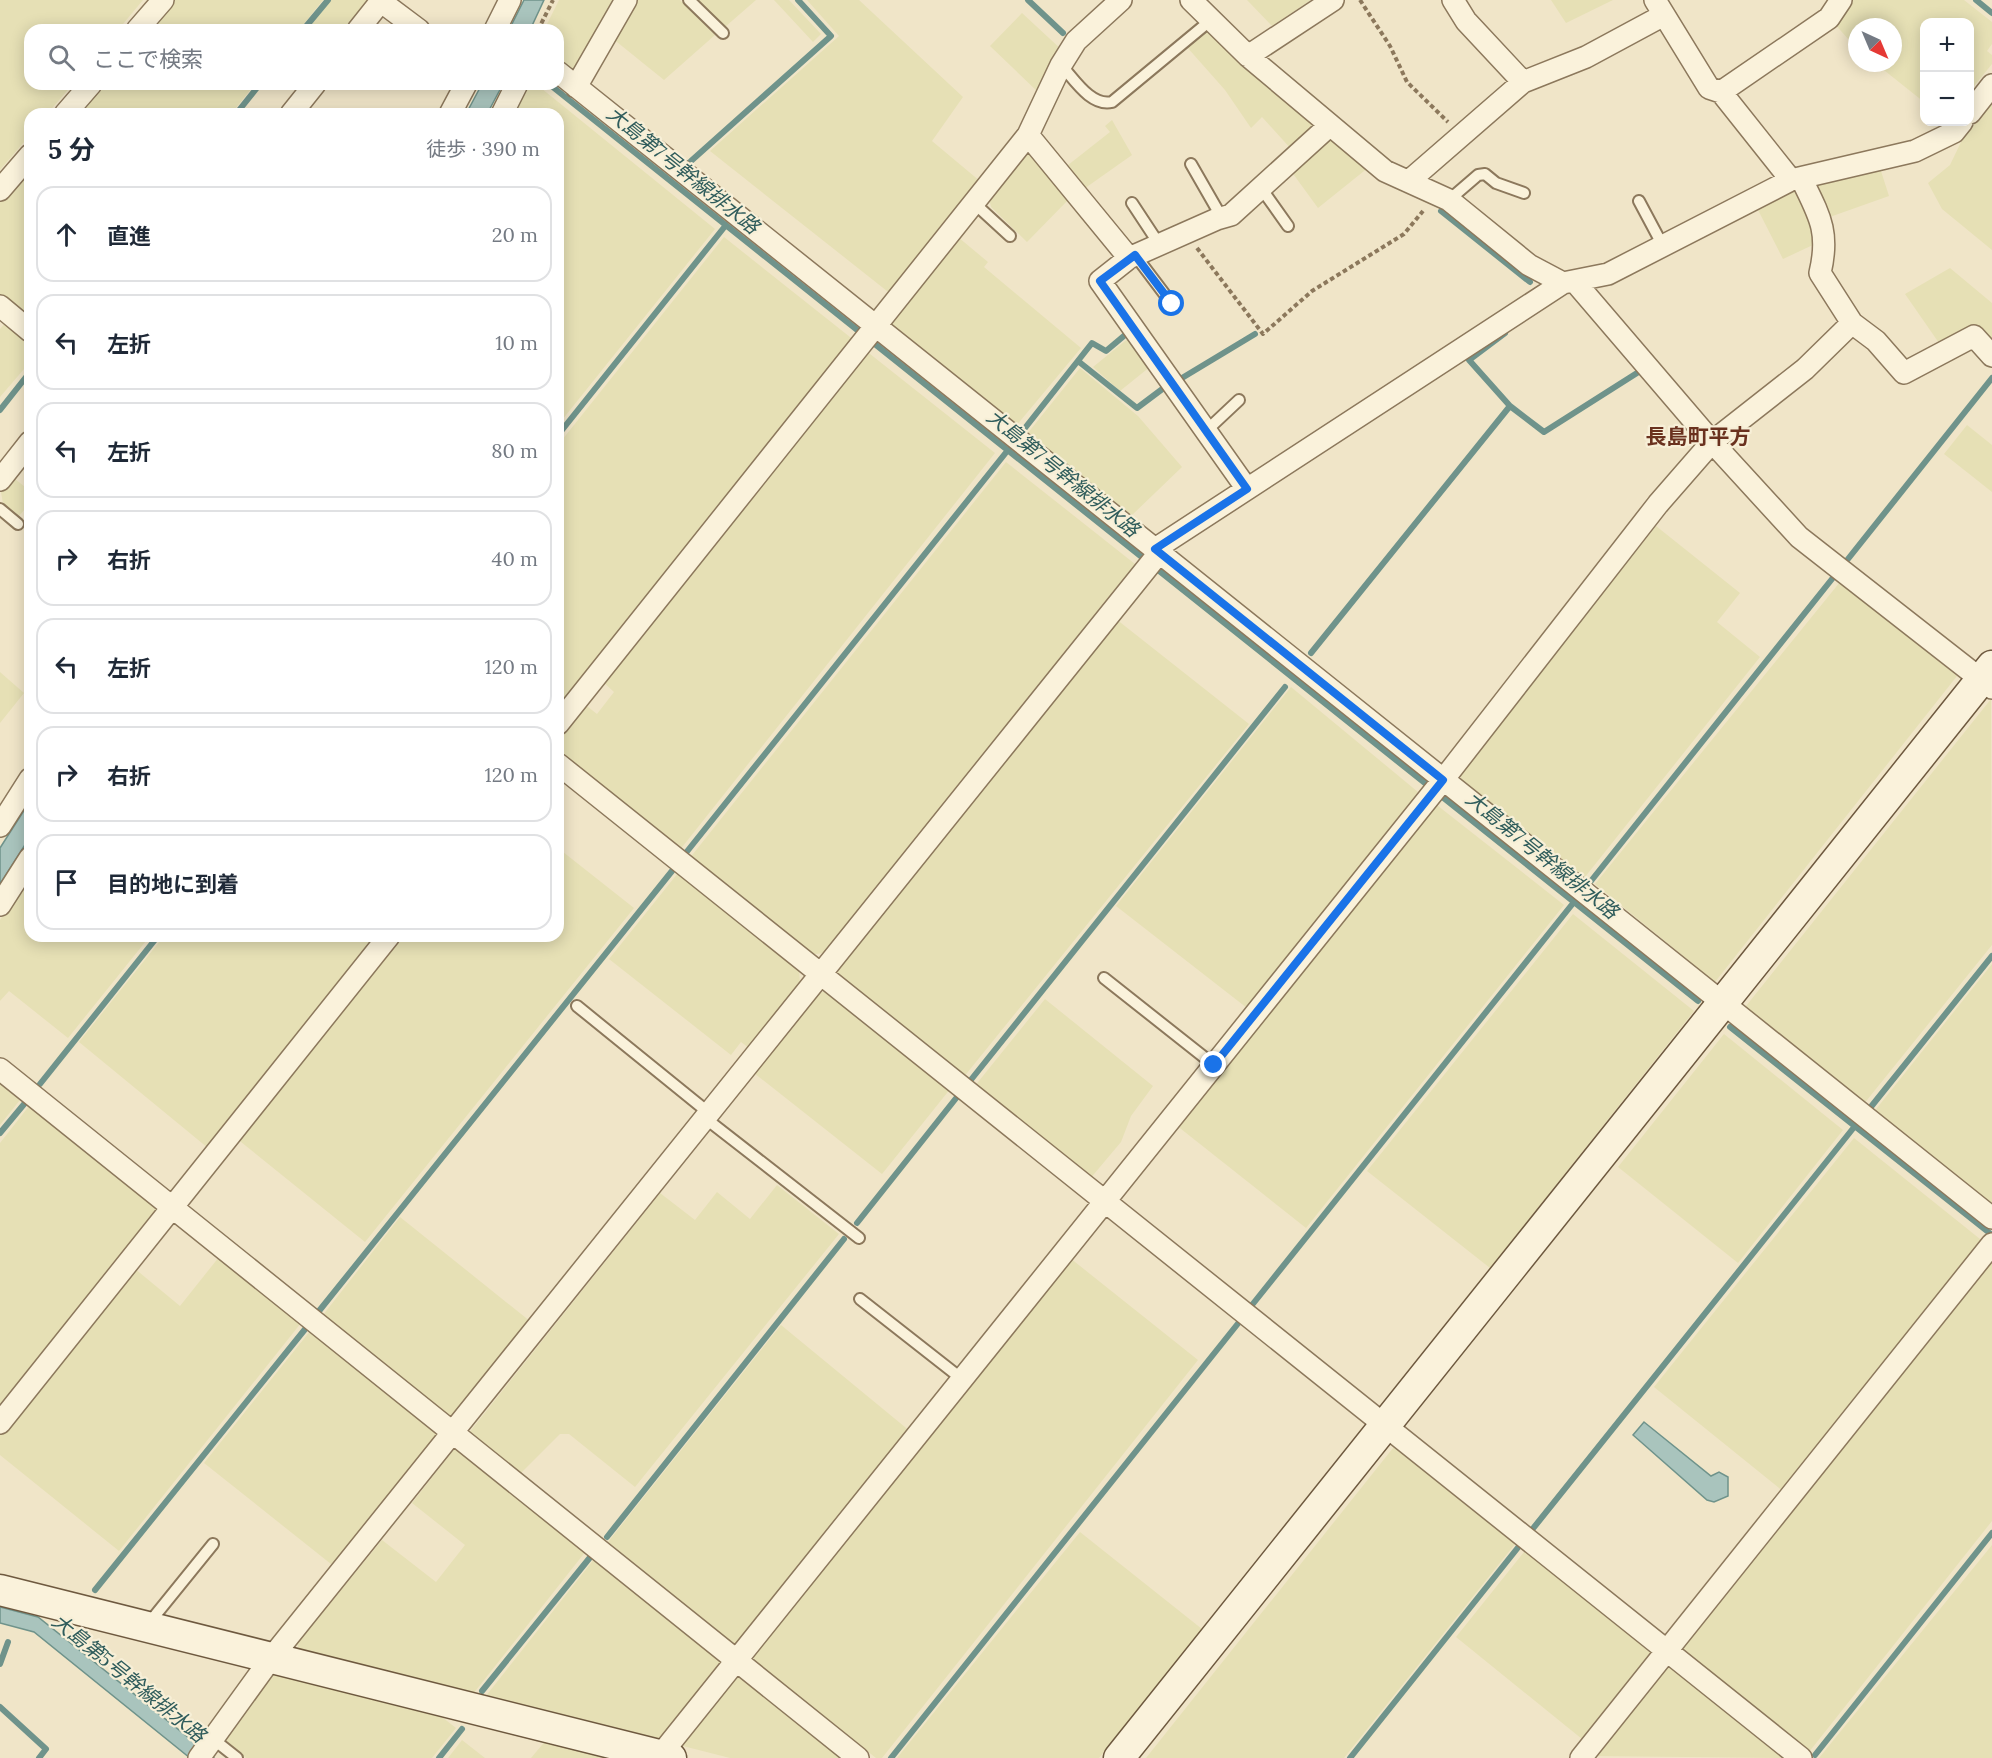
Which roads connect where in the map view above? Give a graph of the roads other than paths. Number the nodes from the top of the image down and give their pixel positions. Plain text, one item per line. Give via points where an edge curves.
1 (163, 0) edge
2 (510, 0) edge
3 (626, 0) edge
4 (689, 0) edge
5 (1121, 0) edge
6 (1191, 0) edge
7 (1333, 0) edge
8 (1453, 0) edge
9 (1841, 0) edge
10 (380, 1) edge
11 (1659, 8) edge
12 (1211, 20) junction
13 (142, 24) edge
14 (363, 24) edge
15 (411, 24) edge
16 (501, 24) edge
17 (723, 33) dead end
18 (1248, 56) junction
19 (1061, 65) junction
20 (564, 77) edge
21 (1523, 82) junction
22 (1992, 85) edge
23 (576, 87) junction
24 (86, 90) edge
25 (310, 90) edge
26 (463, 90) edge
27 (514, 90) edge
28 (1721, 92) junction
29 (70, 108) edge
30 (296, 108) edge
31 (453, 108) edge
32 (505, 108) edge
33 (1974, 108) edge
34 (1329, 126) junction
35 (1958, 126) edge
36 (1028, 135) junction
37 (24, 162) edge
38 (1191, 164) dead end
39 (1796, 179) junction
40 (1409, 181) junction
41 (1261, 188) junction
42 (0, 190) edge
43 (1524, 193) dead end
44 (1443, 197) junction
45 (1639, 201) dead end
46 (1132, 202) dead end
47 (974, 203) junction
48 (1222, 218) junction
49 (1288, 226) dead end
50 (1010, 236) dead end
51 (1159, 244) junction
52 (1663, 246) junction
53 (1132, 257) junction
54 (1569, 282) junction
55 (1172, 304) dead end
56 (0, 306) edge
57 (1852, 323) junction
58 (24, 326) edge
59 (869, 334) junction
60 (1992, 356) edge
61 (1239, 400) dead end
62 (1206, 431) junction
63 (1712, 442) junction
64 (24, 450) edge
65 (0, 480) edge
66 (1247, 489) junction
67 (0, 509) edge
68 (18, 524) dead end
69 (1154, 557) junction
70 (1988, 678) edge
71 (564, 716) edge
72 (564, 769) edge
73 (1437, 786) junction
74 (24, 788) edge
75 (0, 826) edge
76 (24, 867) edge
77 (0, 905) edge
78 (384, 942) edge
79 (821, 974) junction
80 (1104, 978) dead end
81 (1722, 1003) junction
82 (577, 1006) dead end
83 (1214, 1065) junction
84 (0, 1069) edge
85 (707, 1116) junction
86 (1105, 1202) junction
87 (173, 1206) junction
88 (1992, 1218) edge
89 (859, 1238) dead end
90 (1992, 1245) edge
91 (860, 1299) dead end
92 (962, 1379) junction
93 (0, 1423) edge
94 (1385, 1426) junction
95 (453, 1432) junction
96 (213, 1544) dead end
97 (0, 1590) edge
98 (146, 1627) junction
99 (1667, 1651) junction
100 (272, 1657) junction
101 (736, 1660) junction
102 (206, 1748) edge
103 (663, 1757) edge
104 (237, 1758) edge
105 (858, 1758) edge
106 (1119, 1758) edge
107 (1581, 1758) edge
108 (1801, 1758) edge

1 - 13 street
2 - 16 street
3 - 23 street
4 - 17 lane
5 - 19 street via 1076,41
6 - 12 street
7 - 18 street
8 - 21 street via 1466,21
9 - 28 street via 1829,18
10 - 14 street
10 - 15 street
11 - 21 street via 1586,57
11 - 28 street via 1709,88
12 - 18 street
12 - 19 lane via 1112,102 1103,104 1093,99
18 - 34 street
19 - 36 street
20 - 23 street
21 - 40 street
22 - 33 street
23 - 59 street
24 - 29 street
25 - 30 street
26 - 31 street
27 - 32 street
28 - 39 street
34 - 40 street via 1384,171
34 - 41 street
35 - 39 street via 1915,151
36 - 47 street
36 - 53 street
37 - 42 street
38 - 48 lane
39 - 52 street
39 - 57 street via 1823,223 1820,273
40 - 44 street
41 - 48 street via 1231,215
41 - 49 lane
43 - 44 lane via 1496,183 1485,174
44 - 54 street via 1529,265
45 - 52 lane
46 - 51 lane
47 - 50 lane
47 - 59 street
48 - 51 street
51 - 53 street
52 - 54 street via 1608,274
53 - 55 lane
53 - 62 street via 1100,281
54 - 63 street
54 - 66 street
56 - 58 street
57 - 60 street via 1904,373 1974,336
57 - 63 street via 1805,369
59 - 69 street
59 - 71 street
61 - 62 lane
62 - 66 street
63 - 70 street via 1799,537
63 - 73 street via 1658,504
64 - 65 street
66 - 69 street
67 - 68 lane
69 - 73 street
69 - 79 street
70 - 81 street
72 - 79 street
73 - 81 street
73 - 83 street
74 - 75 street
76 - 77 street
78 - 87 street
79 - 85 street
79 - 86 street
80 - 83 lane
81 - 88 street
81 - 94 street
82 - 85 lane
83 - 86 street
84 - 87 street
85 - 89 lane
85 - 95 street
86 - 92 street
86 - 94 street
87 - 93 street
87 - 95 street
90 - 99 street
91 - 92 lane
92 - 101 street
94 - 99 street
94 - 106 street
95 - 100 street
95 - 101 street
96 - 98 lane
97 - 98 street
98 - 100 street
99 - 107 street
99 - 108 street
100 - 102 street
100 - 103 street
101 - 103 street
101 - 105 street
102 - 104 lane

